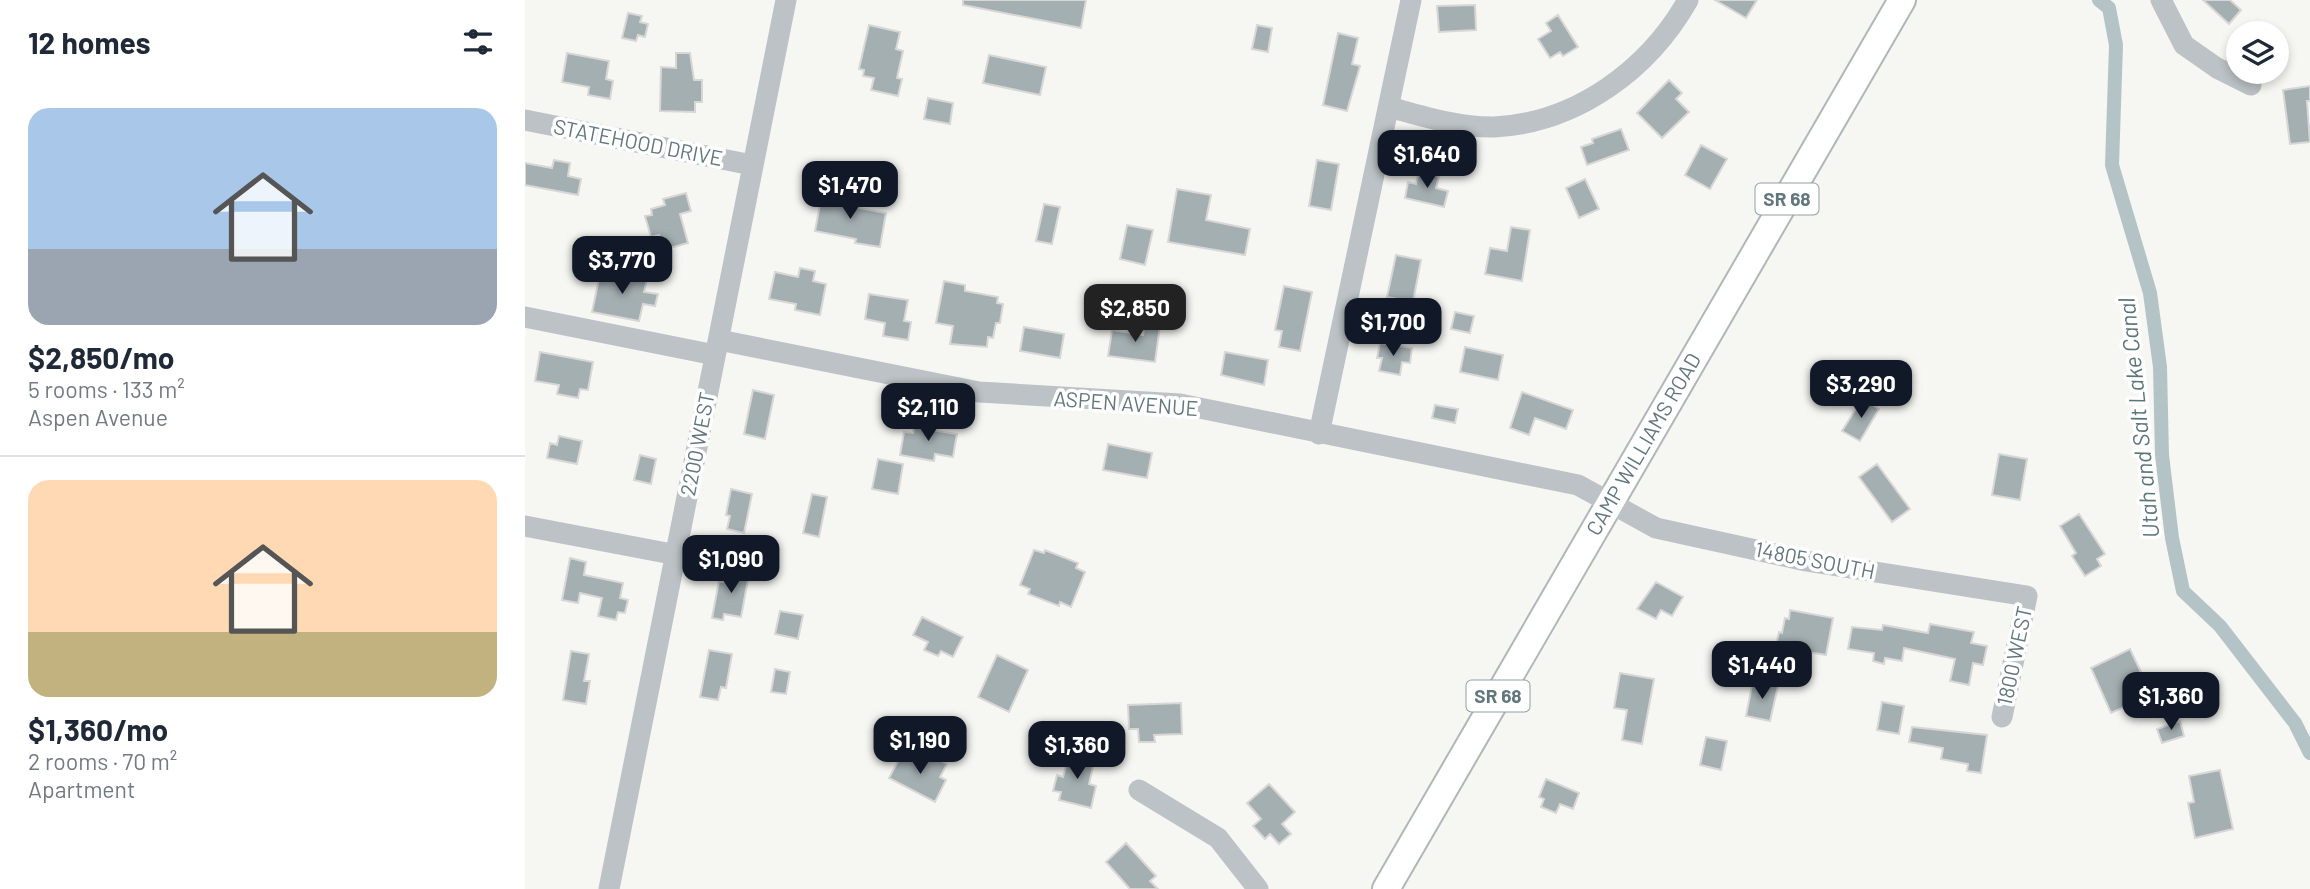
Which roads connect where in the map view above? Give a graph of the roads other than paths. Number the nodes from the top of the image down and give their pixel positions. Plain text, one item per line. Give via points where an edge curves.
1 (786, 0) edge
2 (1411, 0) edge
3 (1688, 0) edge
4 (1902, 0) edge
5 (2161, 0) edge
6 (2251, 85) dead end
7 (1389, 107) junction
8 (525, 120) edge
9 (752, 165) junction
10 (525, 317) edge
11 (717, 347) junction
12 (1319, 434) junction
13 (1610, 503) junction
14 (525, 526) edge
15 (677, 555) junction
16 (2027, 596) joint
17 (2002, 717) dead end
18 (1139, 790) dead end
19 (610, 889) edge
20 (1258, 889) edge
21 (1385, 889) edge

1 - 9 street, 2200 WEST
2 - 7 street
3 - 7 street via 1666,37 1646,59 1602,92 1567,110 1494,127 1443,121
4 - 13 main road, CAMP WILLIAMS ROAD / SR 68
5 - 6 street via 2184,45
7 - 12 street
8 - 9 street, STATEHOOD DRIVE
9 - 11 street, 2200 WEST
10 - 11 street, ASPEN AVENUE
11 - 12 street, ASPEN AVENUE via 979,391 1180,404
11 - 15 street, 2200 WEST
12 - 13 street, ASPEN AVENUE via 1563,481
13 - 16 street, 14805 SOUTH via 1656,528 1806,561
13 - 21 main road, CAMP WILLIAMS ROAD / SR 68
14 - 15 street
15 - 19 street, 2200 WEST
16 - 17 street, 1800 WEST
18 - 20 street via 1218,838

